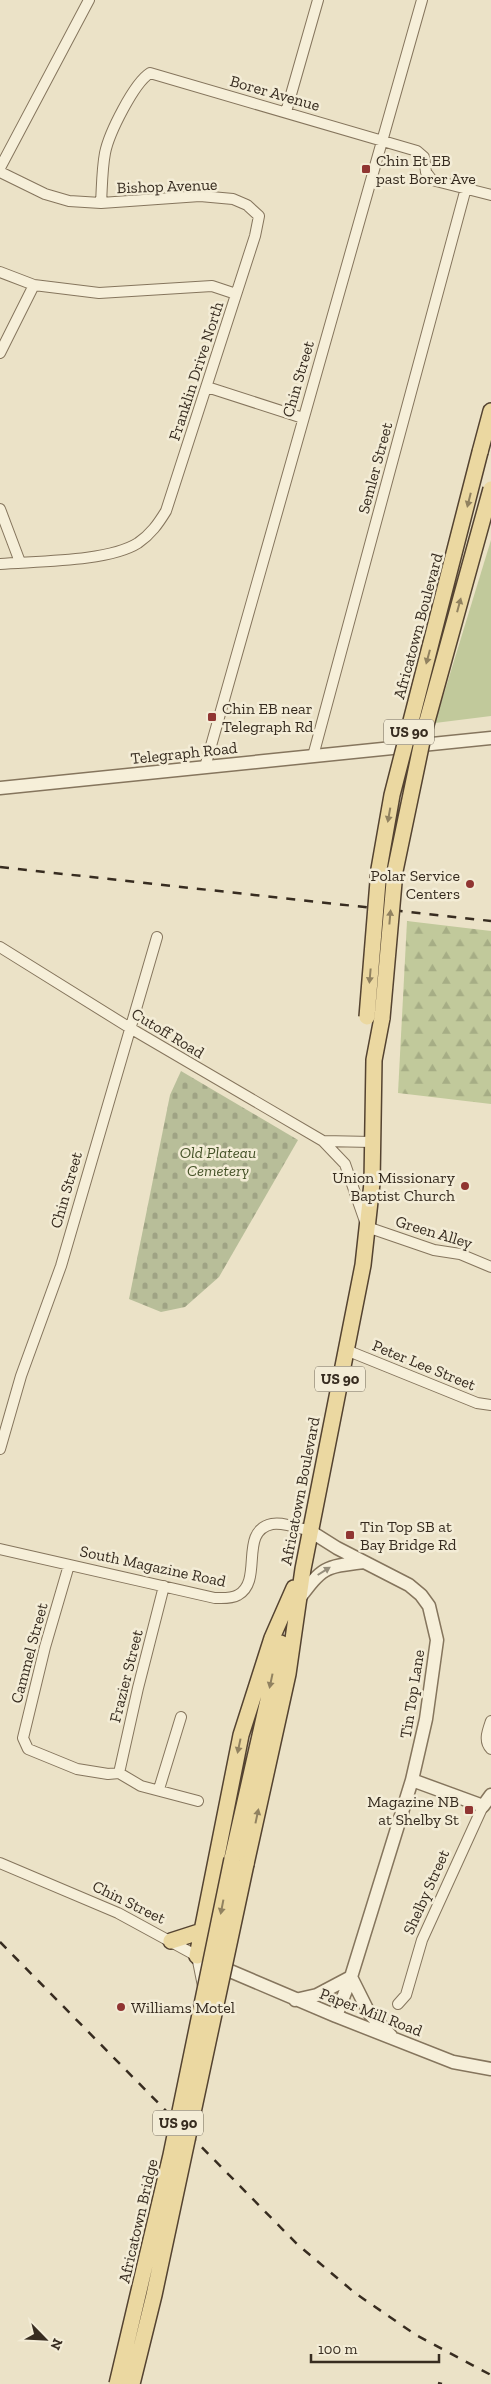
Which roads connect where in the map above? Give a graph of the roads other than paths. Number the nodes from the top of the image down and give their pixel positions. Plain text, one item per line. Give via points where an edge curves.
1 (89, 0) edge
2 (318, 0) edge
3 (422, 0) edge
4 (286, 112) junction
5 (382, 140) junction
6 (0, 168) edge
7 (0, 172) edge
8 (466, 188) junction
9 (491, 195) edge
10 (100, 203) junction
11 (259, 216) joint
12 (0, 272) edge
13 (34, 284) junction
14 (236, 294) junction
15 (0, 353) edge
16 (206, 387) junction
17 (491, 411) edge
18 (303, 418) junction
19 (491, 489) edge
20 (0, 508) edge
21 (20, 562) junction
22 (0, 564) edge
23 (491, 738) edge
24 (312, 756) junction
25 (205, 767) junction
26 (0, 788) edge
27 (157, 937) dead end
28 (0, 947) edge
29 (375, 1018) junction
30 (130, 1028) junction
31 (323, 1141) junction
32 (372, 1142) junction
33 (367, 1227) junction
34 (491, 1267) edge
35 (346, 1350) junction
36 (491, 1405) edge
37 (0, 1449) edge
38 (310, 1530) junction
39 (0, 1549) edge
40 (364, 1562) junction
41 (69, 1565) junction
42 (302, 1569) junction
43 (164, 1586) junction
44 (297, 1602) junction
45 (180, 1717) dead end
46 (491, 1721) edge
47 (491, 1749) edge
48 (120, 1773) junction
49 (412, 1780) junction
50 (159, 1789) junction
51 (491, 1795) edge
52 (198, 1801) dead end
53 (483, 1806) junction
54 (232, 1860) joint
55 (0, 1863) edge
56 (246, 1864) joint
57 (202, 1931) junction
58 (172, 1941) junction
59 (197, 1956) junction
60 (241, 1976) joint
61 (352, 1977) junction
62 (295, 2000) junction
63 (398, 2004) dead end
64 (336, 2016) junction
65 (395, 2039) junction
66 (491, 2069) edge
67 (117, 2384) edge
68 (122, 2384) edge
69 (132, 2384) edge

1 - 6 street
2 - 4 street
3 - 5 street, Chin Street
4 - 5 street, Borer Avenue
4 - 10 street, Borer Avenue via 150,73 142,78 105,152
5 - 8 street, Borer Avenue via 418,151 424,157 426,172 432,180
5 - 18 street, Chin Street
7 - 10 street, Bishop Avenue via 46,194 69,201
8 - 9 street
8 - 24 street, Semler Street
10 - 11 street, Bishop Avenue via 208,197 233,199 247,205
11 - 14 street, Franklin Drive North
12 - 13 street
13 - 14 street via 99,293 212,286
13 - 15 street
14 - 16 street, Franklin Drive North
16 - 18 street
16 - 21 street, Franklin Drive North via 166,511 153,531 136,544 103,555
17 -> 29 main road, Africatown Boulevard / US 90, bridge via 392,795 379,869
18 - 25 street, Chin Street
29 -> 19 main road, Africatown Boulevard / US 90, bridge via 395,871 424,732
20 - 21 street
21 - 22 street
23 - 24 street, Telegraph Road
24 - 25 street, Telegraph Road
25 - 26 street, Telegraph Road
27 - 30 street, Chin Street
28 - 30 street, Cutoff Road
29 - 32 main road, Africatown Boulevard / US 90
30 - 31 street, Cutoff Road
30 - 37 street, Chin Street via 62,1266 21,1376
31 - 32 street, Cutoff Road
31 - 33 street, Cutoff Road via 345,1164
32 - 33 main road, Africatown Boulevard / US 90
33 - 34 street, Green Alley via 434,1250 460,1254
33 - 35 main road, Africatown Boulevard / US 90
35 - 36 street, Peter Lee Street via 478,1403
35 - 38 main road, Africatown Boulevard / US 90
38 - 40 street, Tin Top Lane
38 - 42 main road, Africatown Boulevard / US 90
38 - 43 street, South Magazine Road via 271,1524 261,1530 254,1542 249,1580 237,1596 215,1598
39 - 41 street, South Magazine Road
44 -> 40 street via 324,1569
40 - 49 street, Tin Top Lane via 409,1585 421,1595 429,1606 434,1624 436,1657
41 - 43 street, South Magazine Road
41 - 48 street, Cammel Street via 23,1738 28,1749 77,1769
42 - 44 main road, Africatown Boulevard / US 90
42 -> 57 main road via 272,1638 241,1735
43 - 48 street, Frazier Street via 135,1697
44 -> 54 main road, Africatown Boulevard / US 90 via 277,1654
56 -> 44 main road, Africatown Boulevard / US 90 via 288,1674
45 - 50 street
46 - 47 street via 487,1745
48 - 50 street via 141,1786
49 - 53 street
49 - 61 street, Tin Top Lane
50 - 52 street
51 - 53 street, Shelby Street
53 - 63 street, Shelby Street via 422,1940 406,1995
54 -> 67 main road, Africatown Bridge / US 90, bridge via 172,2155
55 - 58 street, Chin Street via 118,1913
56 - 69 main road, Africatown Bridge / US 90, bridge
57 - 58 main road
57 - 59 main road
58 - 59 street, Chin Street
59 - 60 street, Chin Street
59 - 68 street via 207,2006 135,2338
60 - 62 street, Paper Mill Road
61 - 62 street via 317,1994
61 - 64 street, Tin Top Lane
61 - 65 street via 369,2013
62 - 64 street, Paper Mill Road
64 - 65 street, Paper Mill Road
65 - 66 street, Paper Mill Road via 453,2062

